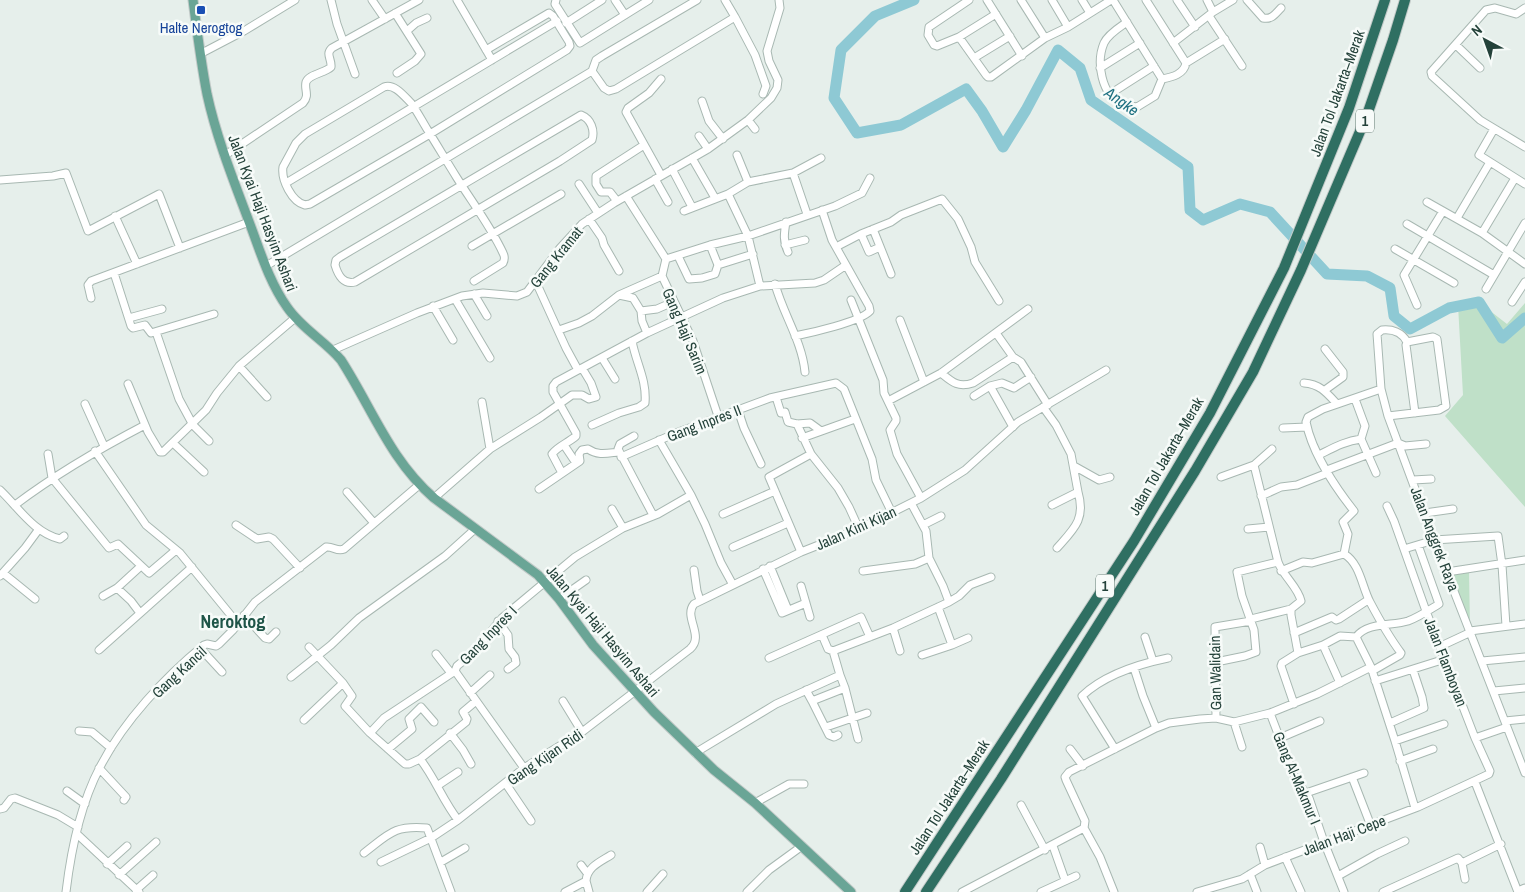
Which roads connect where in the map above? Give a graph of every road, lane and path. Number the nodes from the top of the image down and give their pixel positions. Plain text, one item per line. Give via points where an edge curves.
1 (192, 0) edge
2 (296, 0) edge
3 (372, 0) edge
4 (418, 0) edge
5 (456, 0) edge
6 (556, 0) edge
7 (602, 0) edge
8 (615, 0) edge
9 (649, 0) edge
10 (697, 0) edge
11 (725, 0) edge
12 (779, 0) edge
13 (969, 0) edge
14 (988, 0) edge
15 (1021, 0) edge
16 (1052, 0) edge
17 (1082, 0) edge
18 (1112, 0) edge
19 (1146, 0) edge
20 (1177, 0) edge
21 (1207, 0) edge
22 (1233, 0) edge
23 (1247, 0) edge
24 (1385, 0) edge
25 (1405, 0) edge
26 (333, 1) edge
27 (1281, 8) dead end
28 (1525, 8) edge
29 (395, 13) junction
30 (1090, 13) junction
31 (996, 14) junction
32 (1211, 14) junction
33 (625, 15) junction
34 (735, 17) junction
35 (427, 18) dead end
36 (385, 19) junction
37 (557, 22) junction
38 (1127, 22) junction
39 (566, 23) junction
40 (1068, 27) junction
41 (1195, 27) junction
42 (407, 31) junction
43 (1010, 36) junction
44 (960, 37) junction
45 (1045, 38) junction
46 (1225, 39) junction
47 (342, 42) junction
48 (1140, 43) junction
49 (1173, 43) junction
50 (1456, 45) junction
51 (486, 50) junction
52 (200, 54) junction
53 (1022, 56) junction
54 (974, 58) junction
55 (492, 60) junction
56 (1186, 62) junction
57 (1154, 66) junction
58 (1242, 66) dead end
59 (1100, 68) junction
60 (1480, 68) dead end
61 (592, 71) junction
62 (397, 72) dead end
63 (355, 74) dead end
64 (661, 79) dead end
65 (1162, 79) junction
66 (763, 94) dead end
67 (1110, 94) junction
68 (702, 102) dead end
69 (414, 108) junction
70 (748, 120) junction
71 (755, 129) dead end
72 (1494, 129) junction
73 (430, 134) junction
74 (699, 136) dead end
75 (723, 139) junction
76 (644, 145) junction
77 (1525, 147) edge
78 (708, 149) junction
79 (737, 155) dead end
80 (224, 156) junction
81 (692, 158) junction
82 (820, 158) dead end
83 (446, 159) junction
84 (1490, 162) junction
85 (672, 170) junction
86 (793, 173) junction
87 (658, 177) junction
88 (870, 178) dead end
89 (1515, 178) junction
90 (0, 180) edge
91 (286, 182) junction
92 (748, 182) junction
93 (579, 184) dead end
94 (1525, 184) edge
95 (462, 186) junction
96 (561, 194) dead end
97 (728, 194) junction
98 (626, 196) junction
99 (715, 198) junction
100 (617, 201) junction
101 (668, 202) dead end
102 (1427, 202) dead end
103 (692, 207) junction
104 (477, 210) junction
105 (822, 210) junction
106 (684, 211) dead end
107 (1443, 211) junction
108 (598, 213) junction
109 (807, 214) junction
110 (115, 216) junction
111 (1457, 218) junction
112 (588, 219) junction
113 (249, 222) junction
114 (786, 222) junction
115 (1525, 223) edge
116 (1407, 224) dead end
117 (873, 229) junction
118 (1482, 233) junction
119 (492, 234) junction
120 (861, 234) junction
121 (748, 236) junction
122 (1428, 236) junction
123 (804, 240) dead end
124 (710, 245) junction
125 (472, 246) dead end
126 (836, 247) junction
127 (880, 247) junction
128 (180, 248) junction
129 (1395, 250) dead end
130 (1508, 250) junction
131 (753, 254) junction
132 (678, 256) junction
133 (666, 259) junction
134 (1412, 259) junction
135 (137, 264) junction
136 (1525, 264) edge
137 (718, 265) junction
138 (846, 265) junction
139 (266, 266) junction
140 (619, 271) dead end
141 (114, 273) junction
142 (891, 274) dead end
143 (1494, 275) junction
144 (662, 276) junction
145 (474, 281) dead end
146 (536, 282) junction
147 (1525, 282) edge
148 (1454, 283) dead end
149 (775, 284) junction
150 (760, 286) junction
151 (1486, 289) dead end
152 (474, 294) junction
153 (619, 295) junction
154 (91, 298) dead end
155 (455, 298) junction
156 (851, 300) dead end
157 (999, 301) dead end
158 (674, 302) junction
159 (1512, 302) dead end
160 (1417, 305) dead end
161 (433, 306) junction
162 (162, 309) dead end
163 (1028, 309) dead end
164 (641, 310) junction
165 (214, 314) dead end
166 (487, 316) dead end
167 (681, 316) junction
168 (129, 318) junction
169 (295, 318) junction
170 (859, 318) junction
171 (900, 320) dead end
172 (559, 330) junction
173 (156, 332) junction
174 (647, 333) junction
175 (996, 333) junction
176 (795, 336) junction
177 (453, 340) dead end
178 (632, 341) junction
179 (1407, 342) junction
180 (1325, 348) dead end
181 (333, 350) junction
182 (1013, 357) junction
183 (490, 358) dead end
184 (602, 358) junction
185 (239, 366) junction
186 (580, 369) junction
187 (1106, 370) dead end
188 (805, 372) dead end
189 (941, 373) junction
190 (1031, 377) junction
191 (615, 379) dead end
192 (924, 382) junction
193 (1304, 383) dead end
194 (128, 384) dead end
195 (990, 386) junction
196 (1381, 389) junction
197 (1324, 390) junction
198 (974, 396) dead end
199 (267, 397) dead end
200 (776, 397) junction
201 (1355, 399) junction
202 (888, 401) junction
203 (482, 402) dead end
204 (560, 403) junction
205 (85, 404) dead end
206 (1337, 404) junction
207 (1046, 406) junction
208 (738, 410) junction
209 (1415, 413) junction
210 (718, 416) junction
211 (1388, 416) junction
212 (855, 419) junction
213 (592, 424) dead end
214 (797, 424) junction
215 (145, 425) junction
216 (192, 425) junction
217 (1013, 427) junction
218 (1307, 427) junction
219 (1283, 428) dead end
220 (821, 431) junction
221 (634, 436) dead end
222 (802, 438) junction
223 (1361, 439) junction
224 (659, 440) junction
225 (209, 442) dead end
226 (173, 443) junction
227 (1398, 443) junction
228 (1426, 444) dead end
229 (564, 445) junction
230 (104, 446) junction
231 (490, 449) junction
232 (1272, 450) dead end
233 (95, 451) junction
234 (48, 454) dead end
235 (811, 454) junction
236 (1367, 454) junction
237 (620, 455) junction
238 (1319, 456) junction
239 (576, 463) junction
240 (761, 464) dead end
241 (1254, 465) junction
242 (1074, 466) junction
243 (1327, 470) junction
244 (204, 472) dead end
245 (1376, 472) dead end
246 (562, 473) junction
247 (1110, 477) dead end
248 (1221, 477) dead end
249 (52, 478) junction
250 (1431, 479) dead end
251 (1413, 480) junction
252 (419, 485) junction
253 (539, 489) dead end
254 (0, 490) edge
255 (347, 492) dead end
256 (775, 492) junction
257 (1078, 492) junction
258 (691, 495) junction
259 (1261, 496) junction
260 (434, 498) junction
261 (921, 498) junction
262 (911, 503) junction
263 (15, 505) junction
264 (1052, 505) dead end
265 (1387, 506) dead end
266 (612, 509) dead end
267 (1453, 509) dead end
268 (892, 513) junction
269 (1425, 513) junction
270 (723, 514) dead end
271 (652, 515) junction
272 (942, 516) dead end
273 (374, 523) junction
274 (788, 523) junction
275 (236, 525) dead end
276 (923, 525) junction
277 (1269, 527) junction
278 (623, 528) junction
279 (38, 529) junction
280 (476, 529) junction
281 (859, 529) junction
282 (1248, 529) dead end
283 (64, 536) dead end
284 (1434, 540) junction
285 (1418, 545) junction
286 (733, 547) dead end
287 (1057, 548) dead end
288 (1404, 549) junction
289 (176, 550) junction
290 (801, 552) junction
291 (1344, 554) junction
292 (929, 558) junction
293 (1525, 560) edge
294 (1278, 562) junction
295 (1502, 565) junction
296 (141, 566) junction
297 (192, 567) junction
298 (300, 568) junction
299 (767, 568) junction
300 (694, 570) dead end
301 (863, 571) dead end
302 (1281, 571) junction
303 (1447, 572) junction
304 (1, 575) edge
305 (992, 577) dead end
306 (586, 580) dead end
307 (545, 581) junction
308 (733, 585) junction
309 (802, 586) dead end
310 (117, 588) junction
311 (103, 596) dead end
312 (558, 598) junction
313 (36, 599) dead end
314 (700, 600) junction
315 (1368, 600) junction
316 (949, 602) junction
317 (806, 603) junction
318 (938, 607) junction
319 (1291, 609) junction
320 (1426, 612) junction
321 (140, 613) junction
322 (244, 615) junction
323 (810, 617) dead end
324 (1251, 620) junction
325 (498, 621) junction
326 (238, 624) junction
327 (1525, 624) edge
328 (1383, 625) junction
329 (1506, 626) junction
330 (893, 628) junction
331 (276, 632) dead end
332 (1471, 632) junction
333 (1294, 633) junction
334 (822, 635) junction
335 (1145, 636) dead end
336 (870, 637) junction
337 (1356, 637) junction
338 (968, 638) dead end
339 (952, 645) junction
340 (1323, 645) junction
341 (1441, 646) junction
342 (310, 647) dead end
343 (200, 648) junction
344 (99, 650) dead end
345 (833, 651) junction
346 (900, 651) dead end
347 (1298, 653) junction
348 (436, 654) dead end
349 (922, 655) dead end
350 (317, 656) junction
351 (1525, 656) edge
352 (769, 658) dead end
353 (1168, 658) dead end
354 (1445, 659) junction
355 (1153, 661) junction
356 (1482, 661) junction
357 (1216, 662) junction
358 (1134, 668) junction
359 (508, 669) dead end
360 (1371, 669) junction
361 (1413, 670) junction
362 (222, 672) dead end
363 (453, 672) junction
364 (490, 675) dead end
365 (840, 675) junction
366 (291, 677) dead end
367 (1376, 681) junction
368 (1340, 683) junction
369 (343, 684) junction
370 (845, 688) junction
371 (1525, 688) edge
372 (806, 690) junction
373 (634, 691) junction
374 (1494, 691) junction
375 (470, 693) junction
376 (476, 701) junction
377 (563, 701) dead end
378 (812, 701) junction
379 (1294, 704) junction
380 (866, 713) dead end
381 (1270, 713) junction
382 (853, 718) junction
383 (1216, 718) junction
384 (1525, 719) edge
385 (304, 720) dead end
386 (1320, 721) dead end
387 (434, 722) dead end
388 (1234, 722) junction
389 (1390, 723) junction
390 (1444, 724) dead end
391 (1506, 724) junction
392 (826, 727) junction
393 (1156, 728) junction
394 (79, 731) dead end
395 (582, 732) junction
396 (370, 733) junction
397 (450, 733) junction
398 (838, 735) dead end
399 (1280, 738) junction
400 (1475, 738) junction
401 (858, 739) dead end
402 (1395, 741) junction
403 (1242, 747) dead end
404 (111, 748) junction
405 (1070, 748) dead end
406 (1116, 749) junction
407 (1433, 749) dead end
408 (388, 750) junction
409 (695, 753) junction
410 (1522, 757) edge
411 (420, 758) junction
412 (1400, 761) junction
413 (471, 764) dead end
414 (1083, 766) junction
415 (99, 768) junction
416 (524, 768) junction
417 (458, 772) dead end
418 (1364, 773) dead end
419 (1525, 773) edge
420 (1489, 774) joint
421 (1352, 777) junction
422 (1475, 782) junction
423 (506, 784) junction
424 (804, 784) dead end
425 (437, 786) junction
426 (67, 791) dead end
427 (1306, 793) junction
428 (124, 800) dead end
429 (755, 803) junction
430 (86, 804) junction
431 (1021, 805) dead end
432 (0, 808) edge
433 (1414, 808) junction
434 (458, 820) junction
435 (531, 821) dead end
436 (1370, 826) junction
437 (1084, 828) junction
438 (77, 831) junction
439 (432, 838) junction
440 (1405, 841) dead end
441 (156, 842) dead end
442 (1324, 842) junction
443 (1501, 844) junction
444 (127, 846) dead end
445 (802, 846) junction
446 (1053, 846) junction
447 (1260, 847) dead end
448 (466, 848) dead end
449 (1044, 850) junction
450 (364, 853) dead end
451 (610, 855) dead end
452 (1285, 857) junction
453 (381, 862) dead end
454 (441, 862) junction
455 (1462, 863) junction
456 (107, 864) junction
457 (581, 865) dead end
458 (1265, 865) junction
459 (663, 874) dead end
460 (1250, 874) junction
461 (119, 875) junction
462 (153, 875) dead end
463 (1076, 876) dead end
464 (1338, 876) junction
465 (587, 877) junction
466 (1465, 879) dead end
467 (1065, 880) junction
468 (1520, 890) edge
469 (138, 891) edge
470 (66, 892) edge
471 (451, 892) edge
472 (565, 892) edge
473 (589, 892) edge
474 (647, 892) edge
475 (747, 892) edge
476 (851, 892) edge
477 (904, 892) edge
478 (926, 892) edge
479 (962, 892) edge
480 (1042, 892) edge
481 (1114, 892) edge
482 (1197, 892) edge
483 (1256, 892) edge
484 (1301, 892) edge
485 (1344, 892) edge
486 (1383, 892) edge

1 - 52 main road, Jalan Kyai Haji Hasyim Ashari
2 - 52 street
3 - 36 street
4 - 29 street
5 - 51 street
6 - 39 street via 555,4
7 - 39 street
8 - 33 street
9 - 33 street
10 - 61 street via 596,60
11 - 34 street
12 - 70 street, Gang Kramat via 780,8 768,51 778,88
13 - 44 street via 928,31 931,42 937,46
14 - 31 street
15 - 45 street
16 - 40 street
17 - 30 street
18 - 30 street
18 - 38 street
19 - 49 street
20 - 41 street
21 - 32 street
22 - 32 street
23 - 27 street via 1267,19
24 - 477 highway, Jalan Tol Jakarta–Merak / 1 via 1349,108 1304,222 1210,413 1134,541
25 - 478 highway, Jalan Tol Jakarta–Merak / 1 via 1367,115 1302,270 1253,372 1196,471
26 - 47 street
28 - 50 street via 1516,14 1489,8
29 - 36 street
29 - 42 street
30 - 40 street
31 - 43 street
31 - 44 street
32 - 41 street
32 - 46 street
33 - 39 street via 580,43
34 - 61 street via 616,89 609,91 604,88
34 - 66 street via 755,55 766,86
35 - 42 street
36 - 47 street
37 - 51 street via 551,14 546,14
37 - 55 street
37 - 73 street via 569,42 566,50
38 - 48 street
38 - 59 street via 1105,40
40 - 45 street
41 - 49 street
42 - 62 street via 421,54
43 - 53 street
43 - 54 street
44 - 54 street
45 - 53 street
46 - 56 street
46 - 58 street
47 - 63 street
47 - 80 street via 329,50 329,70 306,83 307,95 303,103
48 - 57 street
48 - 59 street
49 - 56 street
50 - 60 street
50 - 72 street via 1431,72 1432,76
51 - 55 street
52 - 80 main road, Jalan Kyai Haji Hasyim Ashari
53 - 54 street via 992,77 988,77
55 - 69 street
56 - 65 street via 1178,74
57 - 65 street
57 - 67 street
59 - 67 street
61 - 83 street
64 - 76 street via 626,112
65 - 67 street via 1155,96 1137,107 1122,104
68 - 75 street via 709,121
69 - 73 street
69 - 91 street
69 - 91 street via 394,87 384,87 300,138 283,167
70 - 71 street
70 - 75 street, Gang Kramat
72 - 77 street
72 - 84 street via 1479,155
73 - 83 street
73 - 91 street via 310,204 300,204
74 - 78 street
75 - 78 street, Gang Kramat
76 - 87 street
76 - 100 street via 596,176 601,192 610,192
78 - 81 street, Gang Kramat
79 - 92 street
80 - 113 main road, Jalan Kyai Haji Hasyim Ashari
81 - 85 street, Gang Kramat
81 - 99 street
82 - 86 street
83 - 95 street
83 - 139 street
84 - 89 street
84 - 111 street
85 - 87 street, Gang Kramat
85 - 103 street
86 - 92 street
86 - 109 street
87 - 98 street, Gang Kramat
87 - 101 street
88 - 105 street via 866,189 857,196
89 - 94 street
89 - 118 street
90 - 110 street via 66,172 88,231
92 - 97 street
93 - 108 street
95 - 104 street
95 - 104 street via 577,116 588,120 594,133 592,140
95 - 104 street via 336,260 341,279 355,282
96 - 119 street
97 - 99 street
97 - 121 street
98 - 100 street, Gang Kramat
98 - 133 street
99 - 103 street
100 - 108 street, Gang Kramat
102 - 107 street
103 - 106 street
104 - 119 street
105 - 109 street
105 - 126 street
107 - 111 street
107 - 122 street
108 - 112 street, Gang Kramat
109 - 114 street
110 - 128 street via 159,194
110 - 135 street
111 - 118 street
112 - 140 street
112 - 146 street, Gang Kramat via 575,229
113 - 128 street
113 - 139 main road, Jalan Kyai Haji Hasyim Ashari
114 - 121 street
114 - 123 street via 786,248
115 - 130 street
116 - 122 street
117 - 120 street
117 - 127 street
117 - 157 street via 942,199 958,218 975,262
118 - 130 street
119 - 125 street
119 - 145 street via 505,259
120 - 126 street
120 - 127 street via 869,252
121 - 124 street
121 - 131 street
122 - 134 street
122 - 143 street
124 - 132 street
124 - 137 street
126 - 138 street
127 - 142 street
128 - 135 street
129 - 134 street
130 - 136 street
130 - 143 street
131 - 137 street
131 - 150 street
132 - 133 street
132 - 137 street via 691,280 716,274
133 - 144 street, Gang Haji Sarim
134 - 148 street
134 - 160 street via 1404,276
135 - 141 street
138 - 149 street via 815,283
138 - 170 street via 869,306 868,314
139 - 169 main road, Jalan Kyai Haji Hasyim Ashari via 279,295
141 - 154 street via 91,281 88,285
141 - 168 street
143 - 151 street
144 - 153 street
144 - 158 street, Gang Haji Sarim
146 - 152 street, Gang Kramat via 527,292 517,296
146 - 172 street
147 - 159 street
149 - 150 street
149 - 176 street
150 - 167 street
152 - 155 street, Gang Kramat
152 - 166 street
153 - 164 street via 633,298
153 - 172 street via 592,316
155 - 161 street, Gang Kramat
155 - 183 street
156 - 170 street
158 - 164 street via 657,309
158 - 167 street, Gang Haji Sarim
161 - 177 street
161 - 181 street, Gang Kramat
162 - 168 street
163 - 175 street
164 - 174 street
165 - 173 street
167 - 174 street
167 - 210 street, Gang Haji Sarim via 693,341
168 - 173 street via 133,328 145,325 151,333
169 - 181 main road, Jalan Kyai Haji Hasyim Ashari
169 - 185 street
170 - 176 street
170 - 202 street
171 - 192 street
172 - 186 street
173 - 216 street via 179,399
174 - 178 street
175 - 182 street
175 - 189 street
176 - 188 street
178 - 184 street
178 - 213 street via 644,378 645,403
179 - 196 street, Jalan Anggrek Raya via 1392,330 1382,330 1377,334
179 - 209 street
179 - 209 street via 1437,339 1446,402 1446,408 1442,410
180 - 197 street via 1343,372 1343,377
181 - 252 main road, Jalan Kyai Haji Hasyim Ashari via 348,370 384,438
182 - 189 street via 967,385 957,385
182 - 190 street via 1021,362
184 - 186 street
184 - 191 street
185 - 199 street
185 - 216 street
186 - 204 street via 553,386
186 - 204 street via 591,383 596,397 589,400 582,395 572,395
187 - 207 street, Jalan Kini Kijan
189 - 192 street
190 - 195 street via 1014,388 1004,384
190 - 207 street
192 - 202 street
193 - 197 street
194 - 215 street
195 - 198 street
195 - 217 street
196 - 201 street
196 - 211 street, Jalan Anggrek Raya
197 - 206 street
200 - 208 street, Gang Inpres II
200 - 212 street, Gang Inpres II via 836,383 844,389
200 - 214 street via 788,422
201 - 206 street
201 - 223 street via 1365,426
202 - 261 street via 896,418 890,430 897,454
203 - 231 street
204 - 229 street via 576,433
204 - 231 street
205 - 230 street
206 - 218 street via 1308,418
207 - 217 street, Jalan Kini Kijan
207 - 242 street
208 - 210 street, Gang Inpres II
208 - 240 street
209 - 211 street
210 - 224 street, Gang Inpres II
211 - 227 street, Jalan Anggrek Raya
212 - 220 street
212 - 268 street, Gang Inpres II via 872,459 876,480
214 - 220 street via 810,423
214 - 222 street
215 - 226 street via 160,452
215 - 230 street
216 - 225 street
216 - 226 street
217 - 261 street, Jalan Kini Kijan via 965,470
218 - 219 street
218 - 238 street
220 - 222 street
221 - 237 street via 620,444
222 - 235 street
223 - 236 street
223 - 238 street via 1351,440
224 - 237 street, Gang Inpres II
224 - 258 street
226 - 244 street
227 - 228 street via 1405,446
227 - 236 street
227 - 251 street, Jalan Anggrek Raya
229 - 239 street
229 - 246 street via 552,454
230 - 233 street
231 - 260 street
232 - 241 street
233 - 249 street
233 - 289 street via 144,522
234 - 249 street
235 - 256 street via 768,477
235 - 281 street via 838,488
236 - 243 street
236 - 245 street
237 - 239 street via 582,450 580,461
237 - 271 street
238 - 243 street
239 - 246 street
241 - 248 street
241 - 259 street
242 - 247 street via 1099,480
242 - 257 street
243 - 259 street via 1325,474
243 - 291 street via 1354,511 1343,521 1348,534
246 - 253 street
249 - 263 street
249 - 296 street via 109,548 118,544
250 - 251 street
251 - 269 street, Jalan Anggrek Raya
252 - 260 main road, Jalan Kyai Haji Hasyim Ashari
252 - 273 street, Gang Kancil
254 - 263 street
255 - 273 street
256 - 270 street
256 - 274 street
257 - 264 street
257 - 287 street via 1079,521
258 - 271 street
258 - 308 street
259 - 277 street
260 - 280 main road, Jalan Kyai Haji Hasyim Ashari
261 - 262 street, Jalan Kini Kijan
262 - 268 street, Jalan Kini Kijan
262 - 276 street
263 - 279 street
265 - 288 street, Jalan Flamboyan
266 - 278 street
267 - 269 street
268 - 281 street, Jalan Kini Kijan
269 - 284 street, Jalan Anggrek Raya
271 - 278 street
272 - 276 street
273 - 298 street, Gang Kancil via 344,549 326,547
274 - 286 street
274 - 290 street
275 - 298 street via 257,539 273,539
276 - 292 street
277 - 282 street
277 - 294 street
278 - 307 street via 575,557
279 - 283 street via 50,537 60,539
279 - 304 street
280 - 307 main road, Jalan Kyai Haji Hasyim Ashari
280 - 350 street via 445,556 359,618
281 - 290 street, Jalan Kini Kijan
284 - 285 street
284 - 295 street via 1497,536
284 - 303 street, Jalan Anggrek Raya
285 - 288 street
285 - 320 street via 1439,604
288 - 320 street, Jalan Flamboyan
289 - 296 street via 151,573
289 - 297 street
290 - 299 street, Jalan Kini Kijan
291 - 302 street via 1312,564 1303,562
291 - 315 street via 1357,570
292 - 301 street via 915,564
292 - 316 street
293 - 295 street
294 - 302 street
294 - 324 street via 1237,572
295 - 303 street
295 - 329 street
296 - 310 street
297 - 321 street
297 - 326 street
298 - 322 street, Gang Kancil via 255,602
299 - 308 street, Jalan Kini Kijan
299 - 317 street via 781,612
300 - 314 street
302 - 319 street via 1301,599
303 - 332 street, Jalan Anggrek Raya
304 - 313 street
305 - 316 street via 970,585 963,594
306 - 312 street
307 - 312 main road, Jalan Kyai Haji Hasyim Ashari
307 - 325 street, Gang Inpres I
308 - 314 street, Jalan Kini Kijan
309 - 317 street
310 - 311 street
310 - 321 street
312 - 373 main road, Jalan Kyai Haji Hasyim Ashari via 593,645
314 - 373 street via 690,610 696,639 693,646
315 - 328 street
315 - 333 street via 1339,619 1332,617
316 - 318 street
317 - 323 street
318 - 330 street
318 - 339 street
319 - 324 street
319 - 333 street
320 - 328 street via 1407,621
320 - 341 street, Jalan Flamboyan
321 - 344 street
322 - 326 street, Gang Kancil
322 - 331 street via 265,638 269,639
324 - 357 street, Gan Walidain via 1215,627
324 - 357 street via 1256,653
325 - 359 street via 508,635 516,661
325 - 363 street, Gang Inpres I via 478,648
326 - 343 street, Gang Kancil via 219,644
327 - 329 street
328 - 337 street via 1362,631
328 - 360 street via 1401,654
329 - 332 street
330 - 336 street
330 - 346 street
332 - 341 street
332 - 356 street, Jalan Anggrek Raya
333 - 347 street
334 - 336 street via 862,617
334 - 345 street via 828,649
334 - 352 street
335 - 355 street
336 - 345 street
337 - 340 street via 1340,636
337 - 360 street
338 - 339 street
339 - 349 street
340 - 347 street
340 - 368 street
341 - 354 street, Jalan Flamboyan
342 - 350 street
343 - 362 street
343 - 404 street, Gang Kancil via 149,700
345 - 365 street
347 - 379 street via 1281,665
348 - 363 street
350 - 366 street
350 - 369 street
351 - 356 street
353 - 355 street
354 - 361 street
354 - 400 street, Jalan Flamboyan
355 - 358 street
356 - 374 street, Jalan Anggrek Raya
357 - 383 street, Gan Walidain
358 - 393 street
358 - 406 street via 1082,696
360 - 367 street
360 - 368 street
361 - 367 street
361 - 389 street via 1424,708
363 - 375 street, Gang Inpres I
363 - 396 street via 384,718
364 - 375 street
365 - 370 street
365 - 372 street
367 - 389 street
368 - 379 street
369 - 385 street
369 - 396 street via 352,696 345,706
370 - 378 street
370 - 382 street
371 - 374 street
372 - 378 street
372 - 409 street via 776,704
373 - 395 street, Gang Kijan Ridi
373 - 409 main road, Jalan Kyai Haji Hasyim Ashari
374 - 391 street, Jalan Anggrek Raya
375 - 376 street, Gang Inpres I
376 - 397 street via 462,712 467,721
376 - 416 street, Gang Inpres I
377 - 395 street
378 - 392 street
379 - 381 street
380 - 382 street
381 - 388 street
381 - 399 street, Gang Al-Makmur I
382 - 392 street
382 - 401 street
383 - 388 street
383 - 393 street via 1169,723
384 - 391 street
386 - 399 street
387 - 408 street via 421,707 409,719 412,729
388 - 403 street
389 - 402 street
390 - 402 street
391 - 400 street
391 - 410 street, Jalan Anggrek Raya
392 - 398 street via 829,734
393 - 406 street
394 - 404 street via 92,732
395 - 416 street, Gang Kijan Ridi
396 - 408 street
397 - 411 street
397 - 413 street
399 - 427 street, Gang Al-Makmur I via 1295,778
400 - 420 street, Jalan Flamboyan
402 - 412 street
404 - 415 street, Gang Kancil
405 - 414 street
406 - 414 street
407 - 412 street
408 - 411 street via 405,764
409 - 429 main road, Jalan Kyai Haji Hasyim Ashari
410 - 419 street, Jalan Anggrek Raya
411 - 425 street
412 - 433 street
414 - 437 street via 1065,777 1085,821
415 - 428 street via 126,797
415 - 430 street, Gang Kancil
416 - 423 street, Gang Kijan Ridi
417 - 425 street
418 - 421 street
420 - 422 street, Jalan Haji Cepe
421 - 427 street
421 - 436 street
422 - 433 street, Jalan Haji Cepe
422 - 443 street
423 - 434 street, Gang Kijan Ridi
423 - 435 street
424 - 429 street via 789,784
425 - 434 street
426 - 430 street
427 - 442 street, Gang Al-Makmur I
429 - 445 main road, Jalan Kyai Haji Hasyim Ashari
430 - 438 street, Gang Kancil
431 - 449 street
432 - 438 street via 15,798 58,815
433 - 436 street, Jalan Haji Cepe
434 - 439 street, Gang Kijan Ridi
436 - 442 street, Jalan Haji Cepe
437 - 446 street
437 - 481 street
438 - 456 street
438 - 470 street, Gang Kancil
439 - 450 street via 427,828 409,827 391,832
439 - 453 street, Gang Kijan Ridi
439 - 454 street
440 - 464 street
441 - 461 street
442 - 452 street, Jalan Haji Cepe
442 - 464 street, Gang Al-Makmur I
443 - 455 street
443 - 468 street
444 - 456 street
445 - 475 street via 769,870
445 - 476 main road, Jalan Kyai Haji Hasyim Ashari
446 - 449 street
446 - 467 street
447 - 458 street
448 - 454 street
449 - 479 street
451 - 465 street via 591,868
452 - 458 street, Jalan Haji Cepe
452 - 484 street
454 - 471 street
455 - 466 street
455 - 486 street via 1455,858
456 - 461 street
457 - 465 street
458 - 460 street, Jalan Haji Cepe
459 - 474 street
460 - 482 street, Jalan Haji Cepe
460 - 483 street
461 - 469 street
462 - 469 street
463 - 467 street
464 - 485 street, Gang Al-Makmur I
465 - 472 street
465 - 473 street
467 - 480 street

